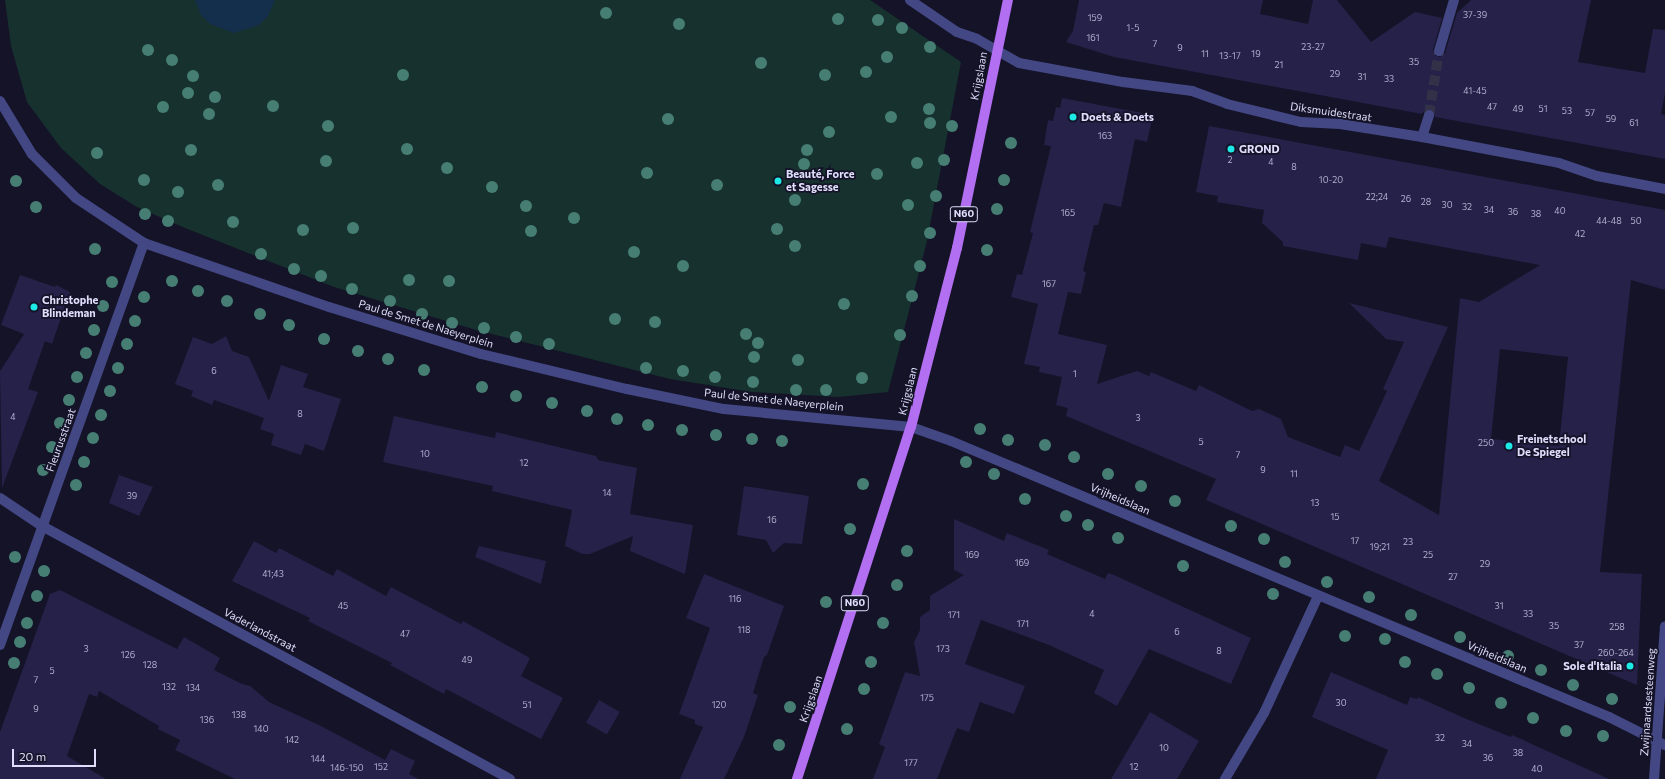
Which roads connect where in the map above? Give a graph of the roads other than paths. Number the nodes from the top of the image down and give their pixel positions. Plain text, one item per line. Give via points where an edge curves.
1 (910, 0) edge
2 (1008, 0) edge
3 (1454, 0) edge
4 (1440, 50) tunnel mouth
5 (996, 51) junction
6 (0, 101) edge
7 (1429, 115) tunnel mouth
8 (1422, 137) junction
9 (1665, 189) edge
10 (144, 243) junction
11 (911, 427) junction
12 (0, 498) edge
13 (42, 526) junction
14 (1318, 596) junction
15 (1665, 626) edge
16 (0, 644) edge
17 (1662, 743) edge
18 (510, 779) edge
19 (797, 779) edge
20 (1225, 779) edge
21 (1654, 779) edge

1 - 5 street via 957,32 976,39
2 - 5 main road, Krijgslaan / N60
3 - 4 street
5 - 8 street, Diksmuidestraat via 1018,63 1123,82 1192,91 1227,104 1301,122 1340,124
5 - 11 main road, Krijgslaan / N60 via 957,248
6 - 10 street, Paul de Smet de Naeyerplein via 32,154 76,198
7 - 8 street
8 - 9 street, Diksmuidestraat via 1559,163 1597,176
10 - 11 street, Paul de Smet de Naeyerplein via 328,307 474,352 604,384 724,409
10 - 13 street, Fleurusstraat
11 - 14 street, Vrijheidslaan via 951,441
11 - 19 main road, Krijgslaan / N60
12 - 13 street, Vaderlandstraat
13 - 16 street, Fleurusstraat
13 - 18 street, Vaderlandstraat
14 - 17 street, Vrijheidslaan via 1621,722
14 - 20 street via 1264,713
15 - 17 street, Zwijnaardsesteenweg
17 - 21 street, Zwijnaardsesteenweg

